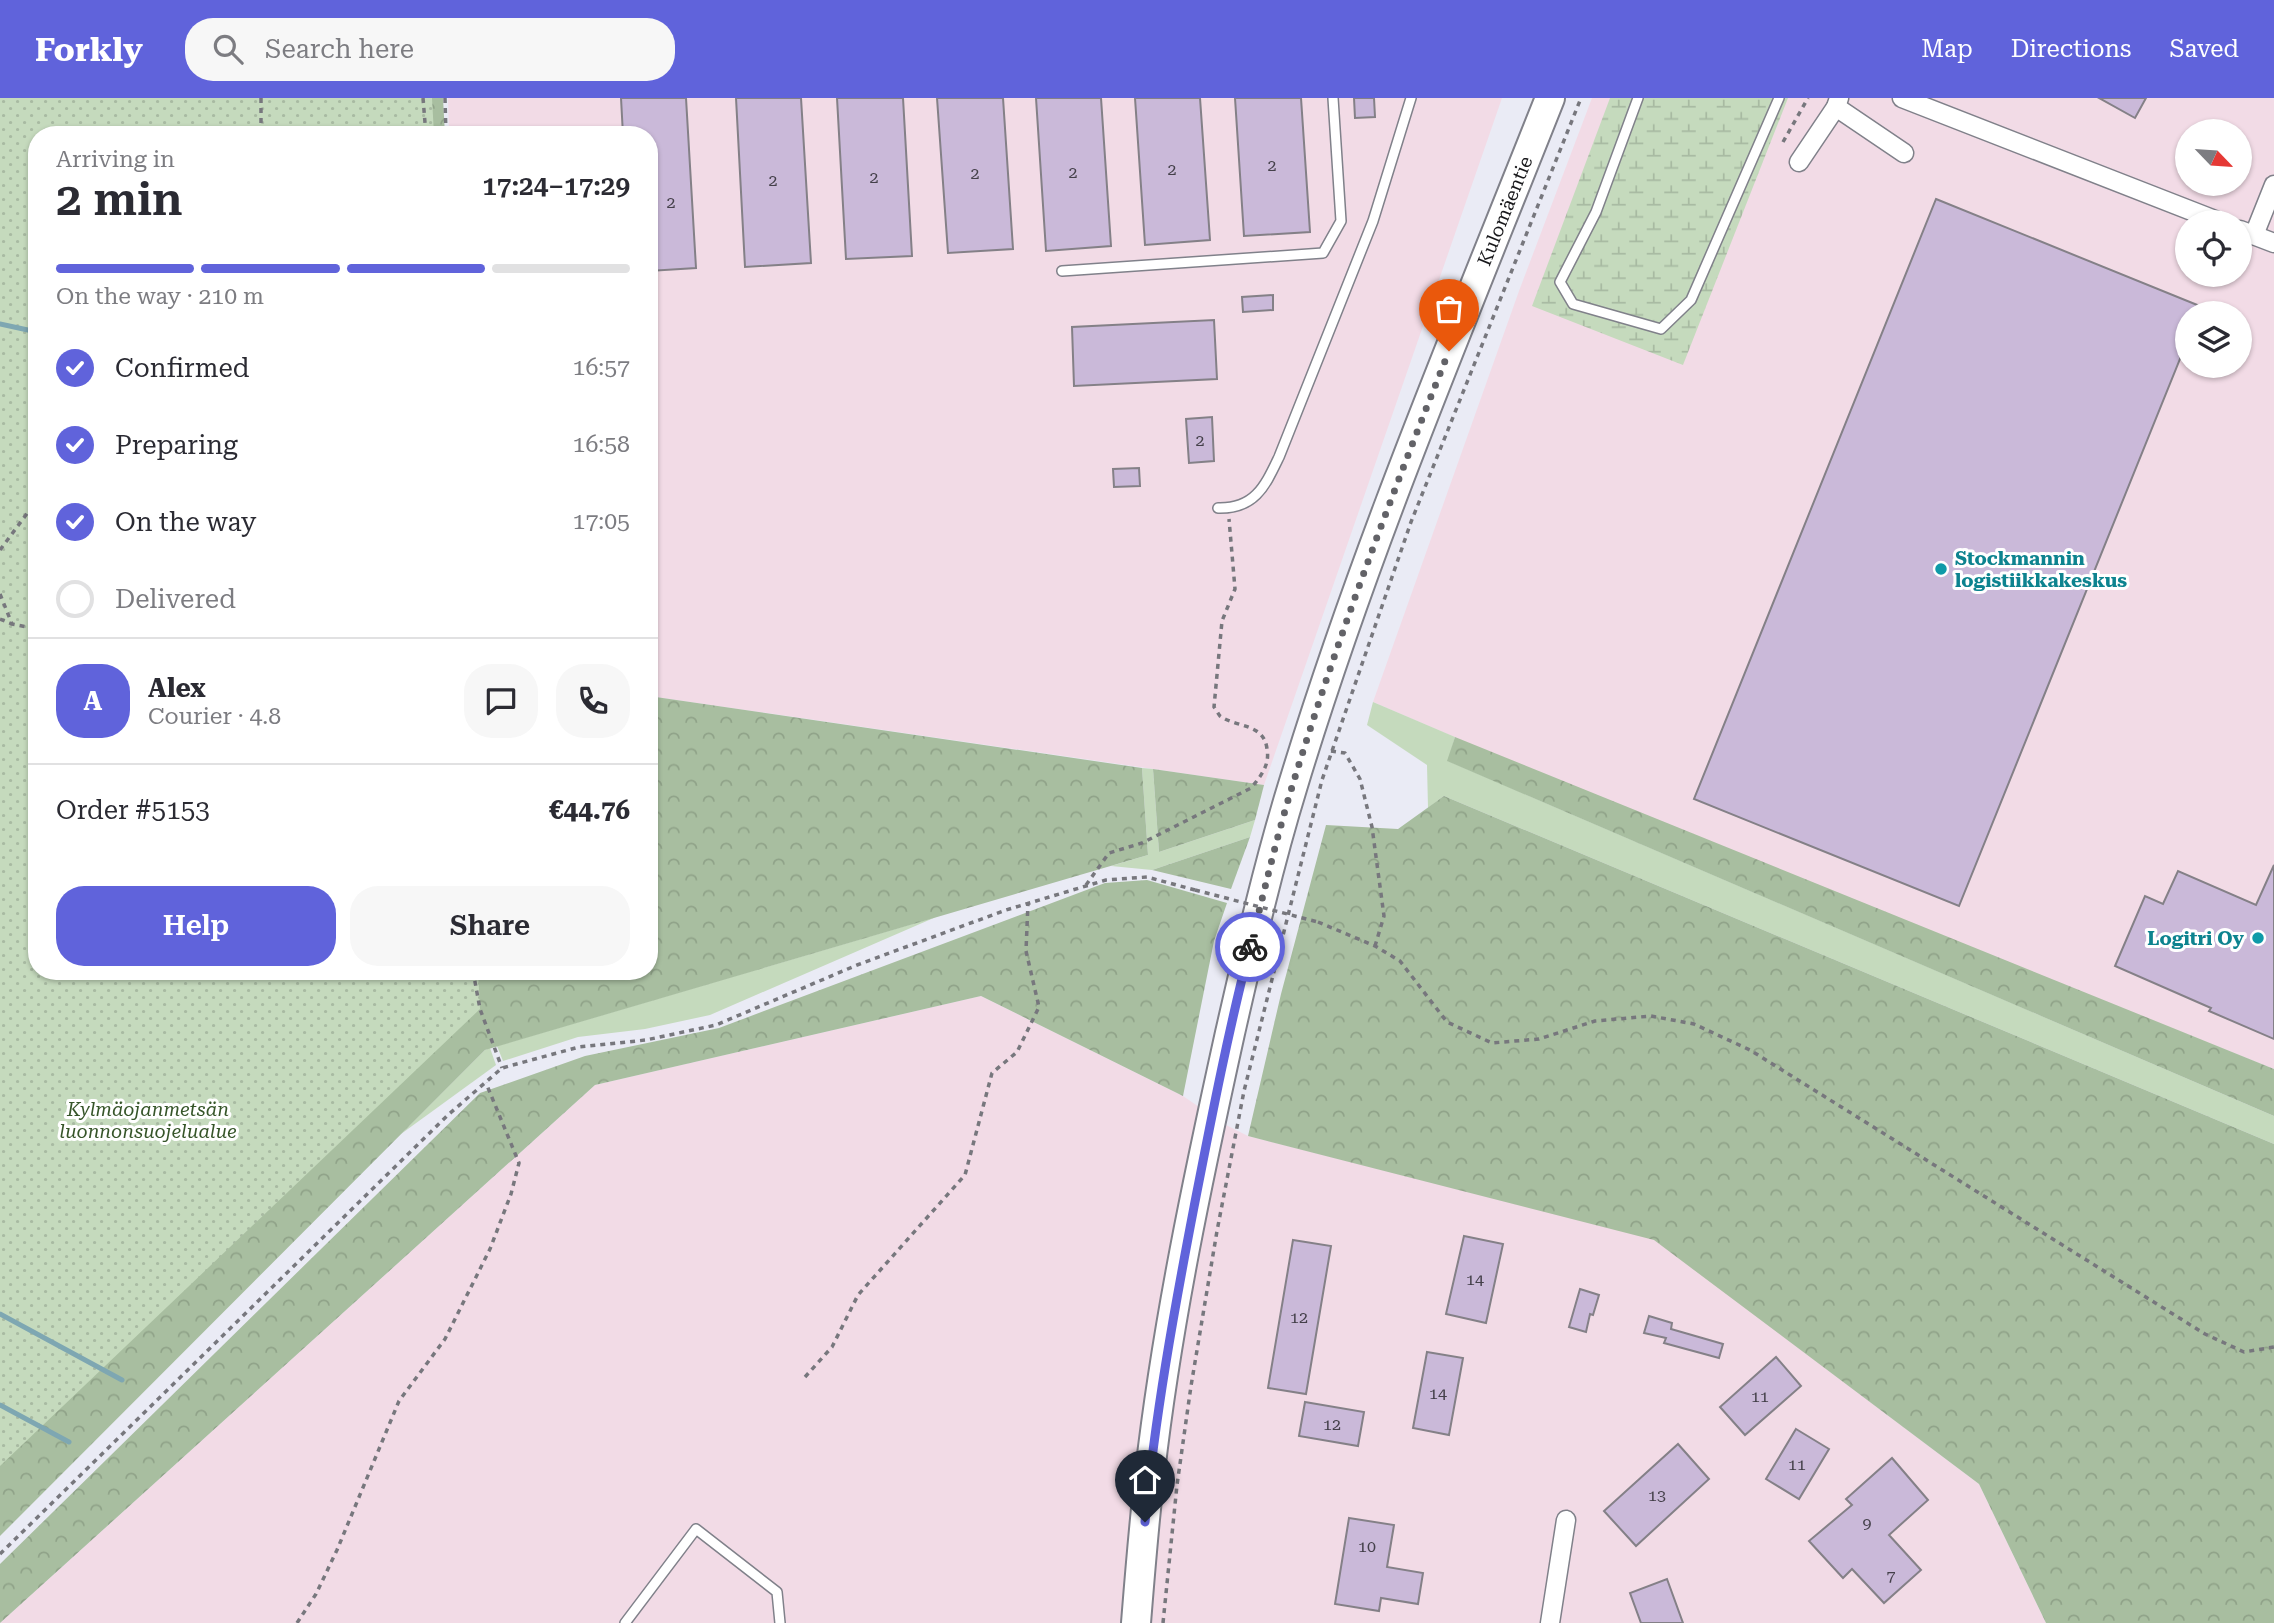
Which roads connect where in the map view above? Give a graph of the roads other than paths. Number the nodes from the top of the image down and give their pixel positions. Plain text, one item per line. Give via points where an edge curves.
1 (1333, 98) edge
2 (1411, 98) edge
3 (1550, 98) edge
4 (1639, 98) edge
5 (1779, 98) edge
6 (1902, 98) edge
7 (1838, 103) edge
8 (1903, 153) dead end
9 (1799, 162) dead end
10 (2274, 185) edge
11 (2189, 210) edge
12 (2252, 224) edge
13 (2252, 235) edge
14 (2274, 243) edge
15 (1062, 271) dead end
16 (1218, 508) dead end
17 (1566, 1520) dead end
18 (625, 1623) edge
19 (780, 1623) edge
20 (1136, 1623) edge
21 (1550, 1623) edge

1 - 15 lane via 1341,221 1323,253
2 - 16 lane via 1373,221 1279,457 1265,485 1249,502
3 - 20 main road, Kulomäentie via 1429,401 1328,673 1319,747 1291,790 1247,957 1175,1303 1150,1472
4 - 5 lane via 1596,212 1560,282 1573,304 1661,330 1692,300
6 - 11 street
7 - 8 street
7 - 9 street
10 - 12 street
13 - 14 street
17 - 21 street
18 - 19 lane via 696,1529 778,1592

